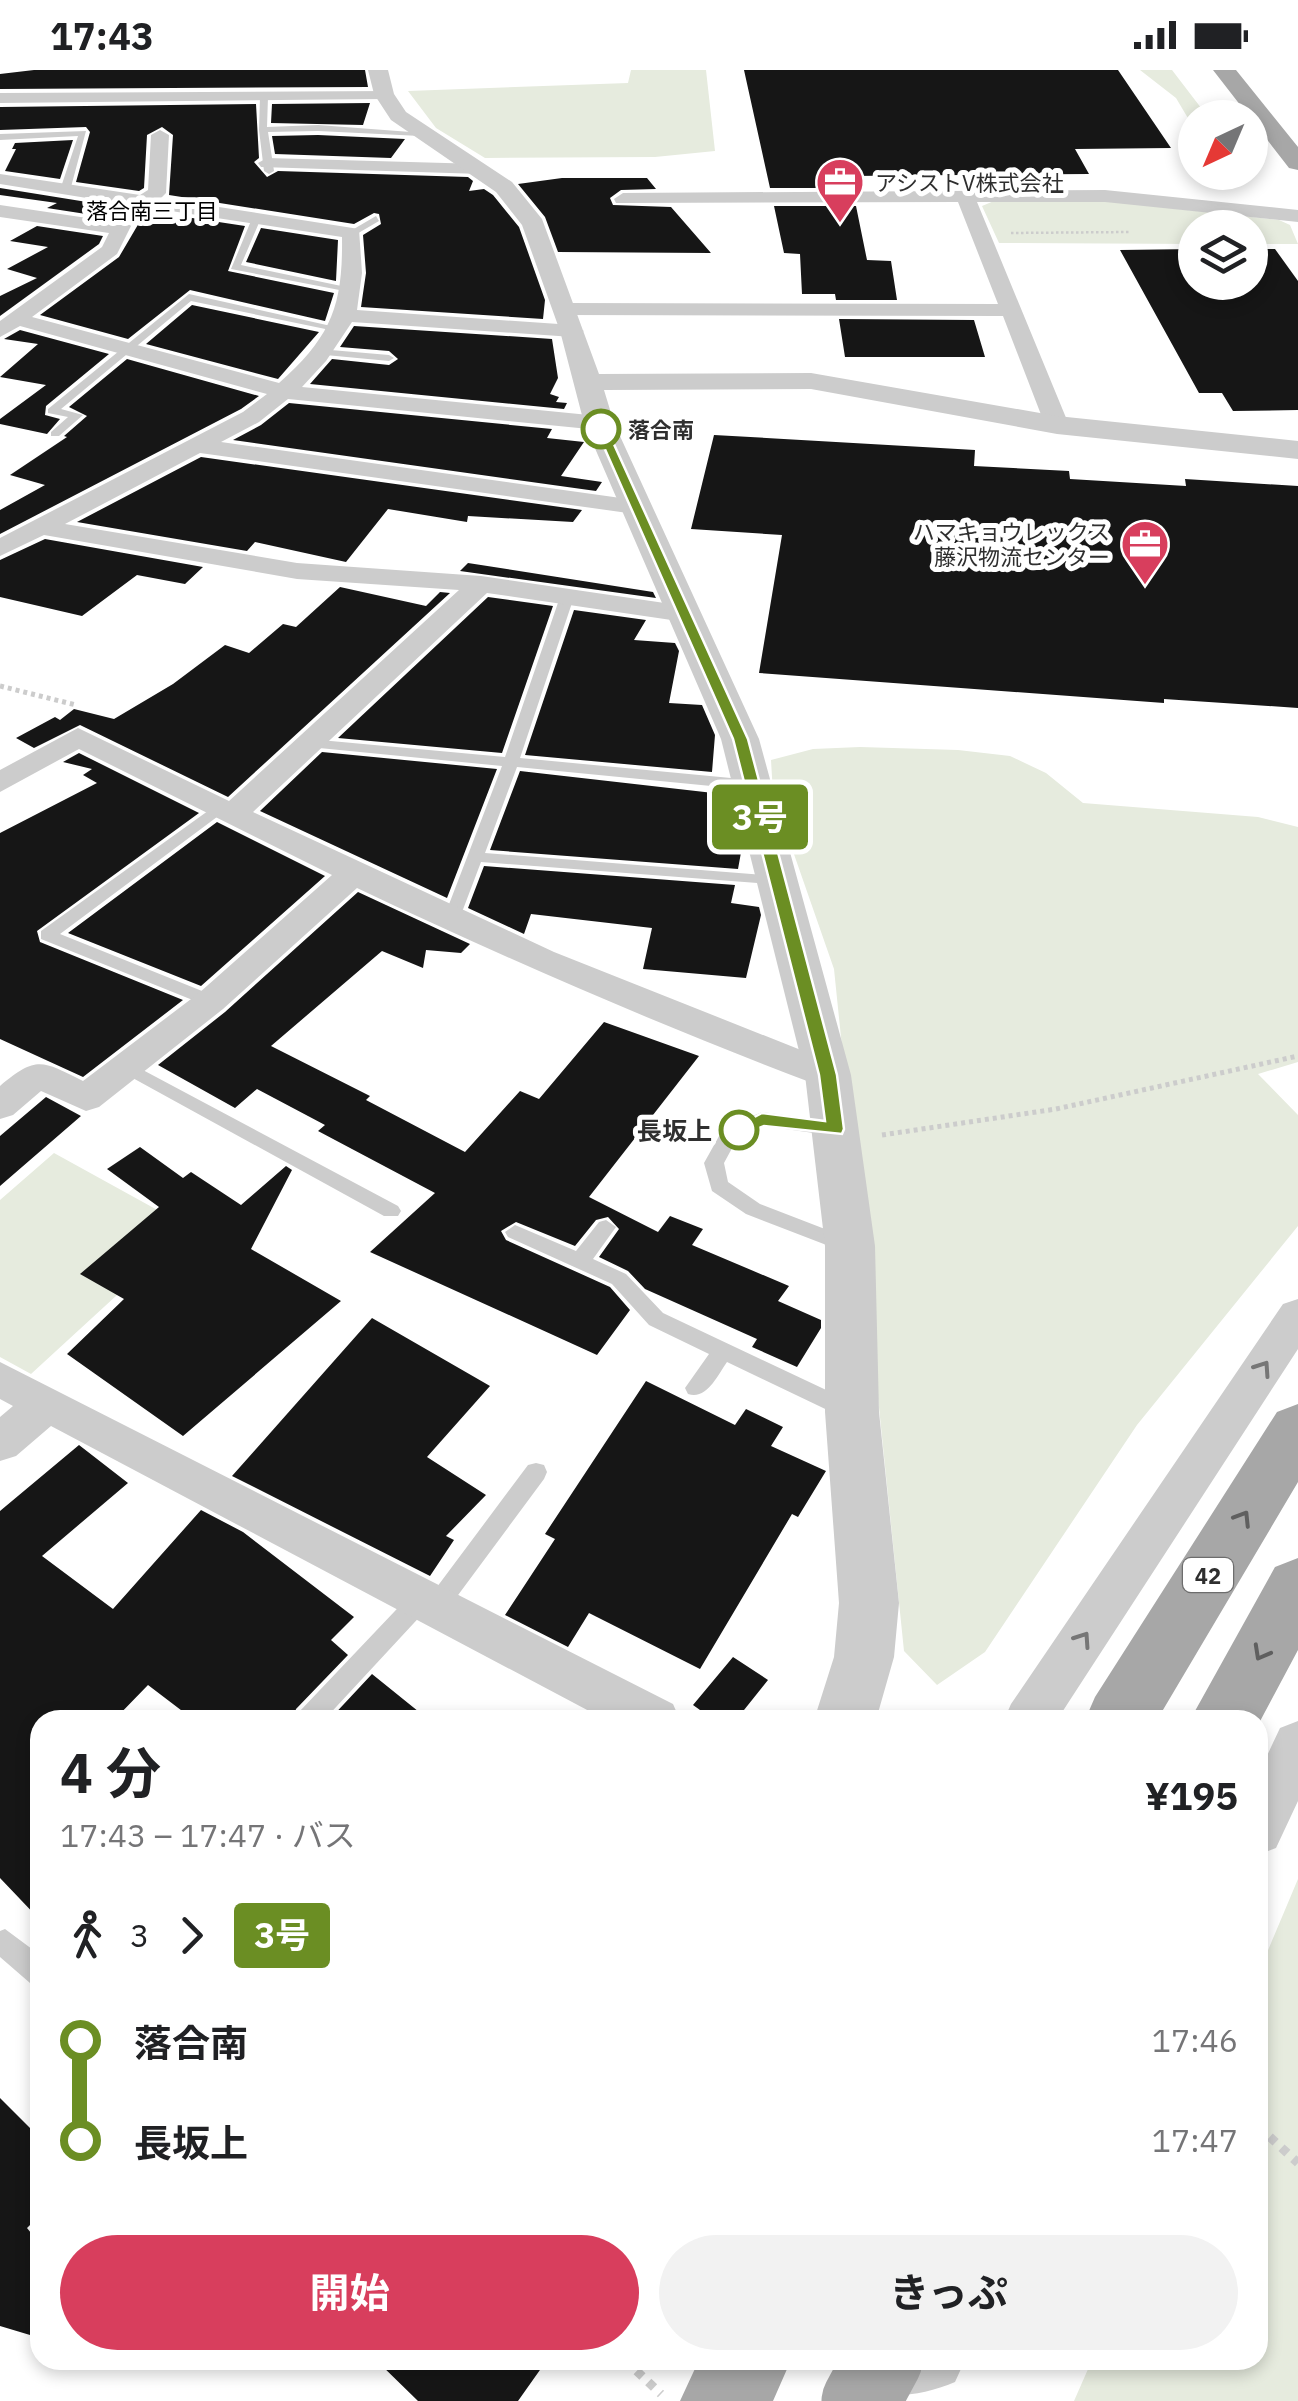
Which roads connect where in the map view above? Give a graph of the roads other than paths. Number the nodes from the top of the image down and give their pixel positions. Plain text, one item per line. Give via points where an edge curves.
1 (378, 70) edge
2 (1201, 70) edge
3 (1224, 70) edge
4 (384, 94) junction
5 (264, 97) junction
6 (0, 98) edge
7 (1224, 100) edge
8 (263, 130) junction
9 (420, 133) junction
10 (160, 134) dead end
11 (0, 137) edge
12 (1268, 150) edge
13 (268, 167) joint
14 (481, 170) junction
15 (1292, 171) edge
16 (0, 179) edge
17 (66, 186) junction
18 (143, 198) junction
19 (622, 199) dead end
20 (966, 199) junction
21 (0, 211) edge
22 (1298, 216) edge
23 (256, 218) junction
24 (376, 218) dead end
25 (123, 229) junction
26 (352, 233) junction
27 (351, 291) junction
28 (14, 294) dead end
29 (42, 300) junction
30 (1010, 310) junction
31 (569, 320) junction
32 (340, 322) junction
33 (6, 325) edge
34 (126, 351) junction
35 (319, 352) junction
36 (389, 358) dead end
37 (586, 382) junction
38 (286, 392) junction
39 (599, 423) junction
40 (1056, 425) junction
41 (55, 434) dead end
42 (194, 445) junction
43 (1298, 450) edge
44 (635, 507) junction
45 (39, 527) junction
46 (0, 548) edge
47 (481, 584) junction
48 (568, 594) junction
49 (685, 614) junction
50 (309, 743) junction
51 (511, 762) junction
52 (0, 783) edge
53 (752, 785) junction
54 (225, 812) junction
55 (476, 857) junction
56 (354, 873) junction
57 (777, 882) junction
58 (451, 920) junction
59 (211, 1001) junction
60 (126, 1066) junction
61 (828, 1075) junction
62 (0, 1106) edge
63 (853, 1133) junction
64 (391, 1211) dead end
65 (606, 1227) dead end
66 (515, 1232) dead end
67 (850, 1246) junction
68 (581, 1260) junction
69 (1298, 1316) edge
70 (722, 1353) junction
71 (0, 1379) edge
72 (696, 1388) dead end
73 (45, 1404) junction
74 (852, 1412) junction
75 (1298, 1429) edge
76 (0, 1444) edge
77 (536, 1472) dead end
78 (1298, 1587) edge
79 (428, 1603) junction
80 (318, 1710) edge
81 (619, 1710) edge
82 (848, 1710) edge
83 (1037, 1710) edge
84 (1125, 1710) edge
85 (1230, 1710) edge
86 (1298, 1745) edge
87 (1268, 1809) edge
88 (6, 1943) dead end
89 (30, 1964) edge
90 (735, 2370) edge
91 (878, 2370) edge
92 (695, 2400) edge
93 (861, 2401) edge

1 - 4 street
2 - 7 main road
3 - 15 main road
4 - 5 street
4 - 9 street
5 - 6 street
5 - 8 lane
8 - 9 lane
8 - 13 lane
9 - 14 street
10 - 18 street via 158,193
11 - 17 lane via 82,133
12 - 15 main road
13 - 14 street
14 - 31 street via 511,193 534,224
16 - 17 street
17 - 18 street
18 - 23 street
18 - 25 street via 131,207
19 - 20 street
20 - 22 street via 1105,196
20 - 30 street
21 - 25 street
23 - 26 street
23 - 27 lane via 236,267
24 - 26 lane
25 - 29 street via 110,250
26 - 27 street
27 - 32 street
28 - 29 street
29 - 33 street
30 - 31 street
30 - 40 street
31 - 32 street via 477,327
31 - 37 street
32 - 34 lane via 189,297
32 - 35 street
33 - 34 street
34 - 38 street
34 - 41 lane via 52,411 76,415
35 - 36 lane
35 - 38 street
37 - 39 street
37 - 40 street via 811,381
38 - 39 street
38 - 42 street
39 - 44 street
40 - 43 street
42 - 44 street
42 - 45 street
44 - 49 street
45 - 46 street
45 - 47 street via 297,571
47 - 48 street
47 - 50 street
48 - 49 street
48 - 51 lane
49 - 53 street via 722,691
50 - 51 lane
50 - 54 street
51 - 53 lane
51 - 55 lane
52 - 54 street via 78,737
53 - 57 street
54 - 56 street
54 - 59 lane via 48,935
55 - 57 lane
55 - 58 lane
56 - 58 street
56 - 59 street
57 - 61 street
58 - 61 street via 716,1035
59 - 60 street
60 - 62 street via 86,1098 38,1074
60 - 64 lane
61 - 63 street
63 - 67 street
63 - 67 lane via 762,1119 730,1134 714,1163 719,1186 753,1209
65 - 68 lane
66 - 68 lane
67 - 74 street
68 - 70 lane via 618,1279 656,1319
83 -> 69 street
70 - 72 lane
70 - 74 lane
71 - 73 street
73 - 76 street
73 - 79 street
74 - 82 street via 870,1603
84 -> 75 main road, 42
77 - 79 lane
78 -> 85 main road
79 - 80 lane
79 - 81 street
86 - 87 street
88 - 89 lane
90 - 92 main road
91 - 93 main road, bridge

